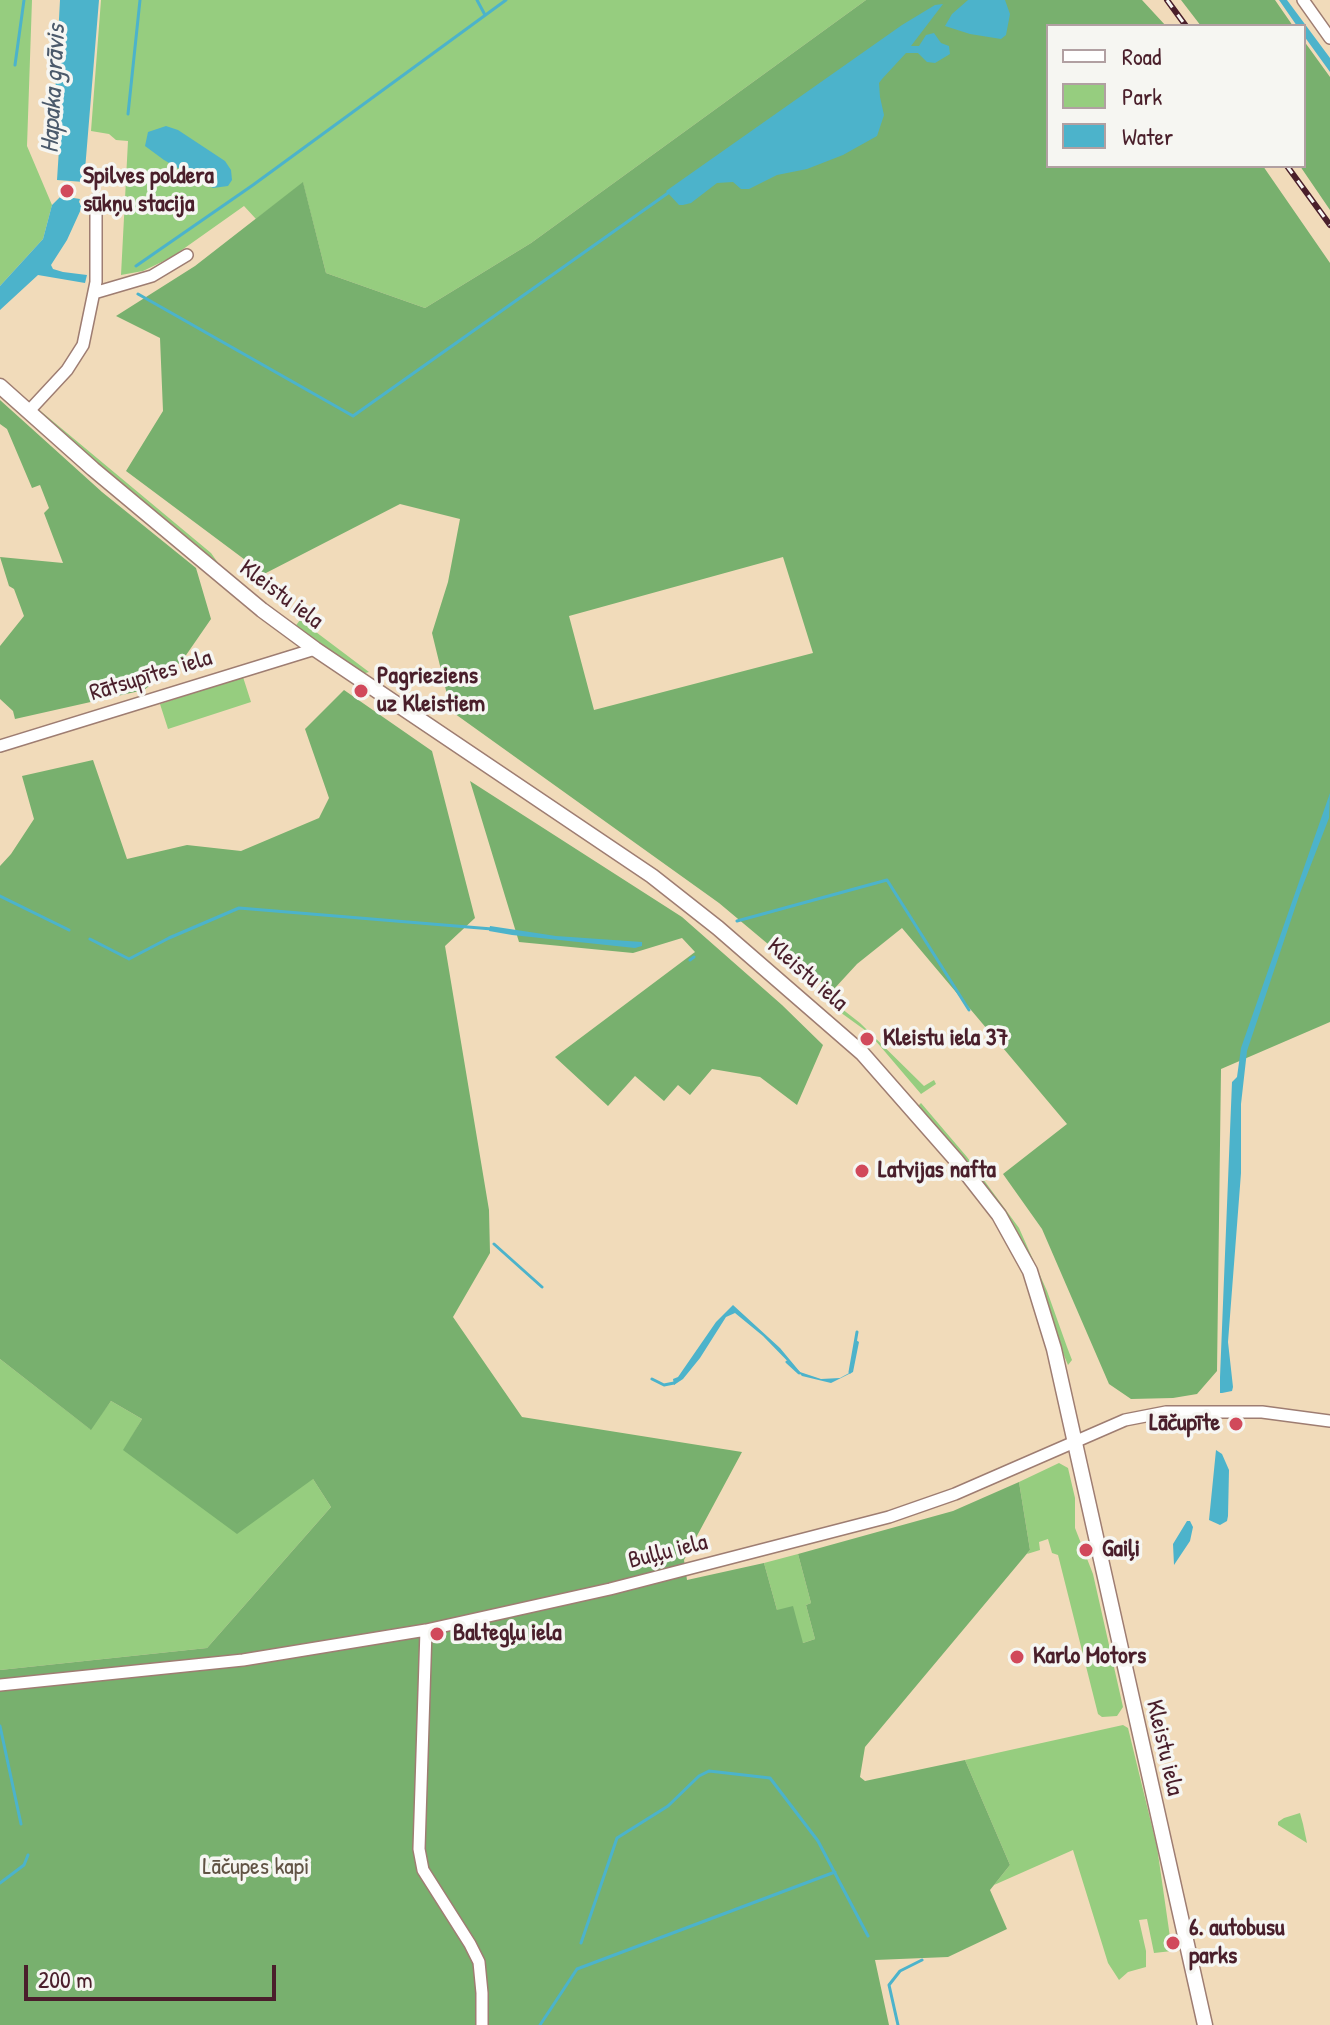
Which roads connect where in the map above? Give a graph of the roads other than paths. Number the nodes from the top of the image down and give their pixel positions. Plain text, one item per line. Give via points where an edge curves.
1 (1303, 0) edge
2 (1330, 38) edge
3 (96, 199) dead end
4 (187, 255) dead end
5 (94, 293) junction
6 (0, 386) edge
7 (28, 412) junction
8 (315, 649) junction
9 (0, 746) edge
10 (1330, 1421) edge
11 (1076, 1443) junction
12 (426, 1630) junction
13 (0, 1685) edge
14 (482, 2025) edge
15 (1205, 2025) edge

1 - 2 street
3 - 5 street
4 - 5 street via 152,276
5 - 7 street via 83,345
6 - 7 main road, Kleistu iela
7 - 8 main road, Kleistu iela
8 - 9 street, Rātsupītes iela
8 - 11 main road, Kleistu iela via 652,876 862,1053 956,1160 1020,1249 1043,1309
10 - 11 street, Buļļu iela via 1262,1412 1166,1412 1125,1420
11 - 12 street, Buļļu iela via 889,1517
11 - 15 main road, Kleistu iela
12 - 13 street, Buļļu iela via 243,1660
12 - 14 street via 419,1849 423,1870 479,1962

